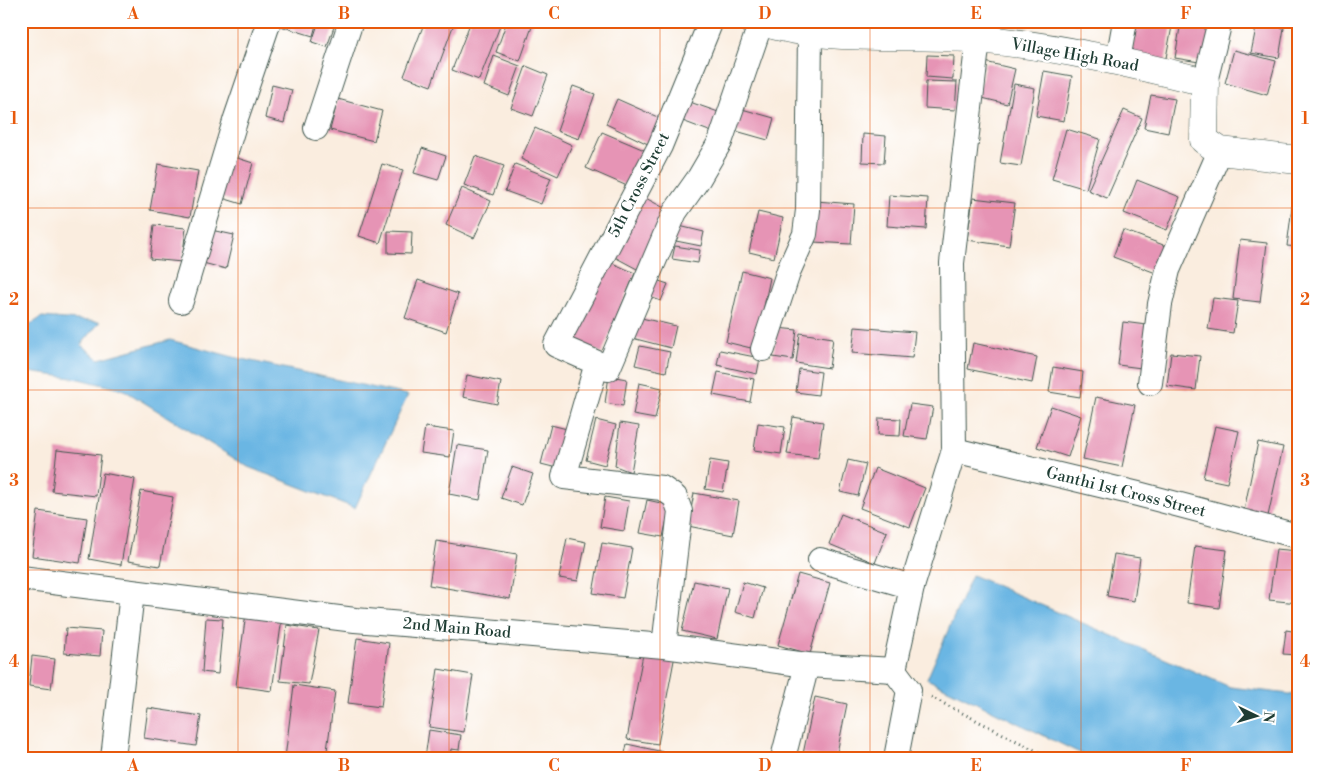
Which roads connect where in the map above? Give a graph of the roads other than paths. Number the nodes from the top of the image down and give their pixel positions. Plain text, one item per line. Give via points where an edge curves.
1 (269, 21) edge
2 (351, 21) edge
3 (711, 21) edge
4 (1125, 21) edge
5 (1220, 21) edge
6 (760, 22) edge
7 (810, 32) junction
8 (978, 39) junction
9 (1118, 60) junction
10 (1205, 82) junction
11 (316, 128) dead end
12 (1220, 151) junction
13 (1298, 160) edge
14 (181, 301) dead end
15 (764, 349) dead end
16 (608, 369) dead end
17 (1150, 383) dead end
18 (954, 450) junction
19 (1298, 536) edge
20 (820, 560) dead end
21 (21, 578) edge
22 (912, 587) junction
23 (132, 593) junction
24 (664, 646) junction
25 (807, 665) junction
26 (894, 670) junction
27 (113, 758) edge
28 (783, 758) edge
29 (896, 758) edge

1 - 14 street
2 - 11 street
3 - 24 street, 5th Cross Street via 660,146 556,345 597,363 564,477 662,488 675,497 680,511
4 - 9 street
5 - 10 street
6 - 7 street, Village High Road
6 - 16 street via 720,142 675,212
7 - 8 street, Village High Road
7 - 15 street via 805,234 789,270
8 - 9 street, Village High Road
8 - 18 street via 952,264
9 - 10 street, Village High Road
10 - 12 street via 1204,140
12 - 13 street
12 - 17 street via 1168,270 1160,304
18 - 19 street, Ganthi 1st Cross Street
18 - 22 street
20 - 22 street
21 - 23 street, 2nd Main Road
22 - 26 street
23 - 24 street, 2nd Main Road via 355,620
23 - 27 street
24 - 25 street, 2nd Main Road
25 - 26 street, 2nd Main Road
25 - 28 street
26 - 29 street via 909,690

